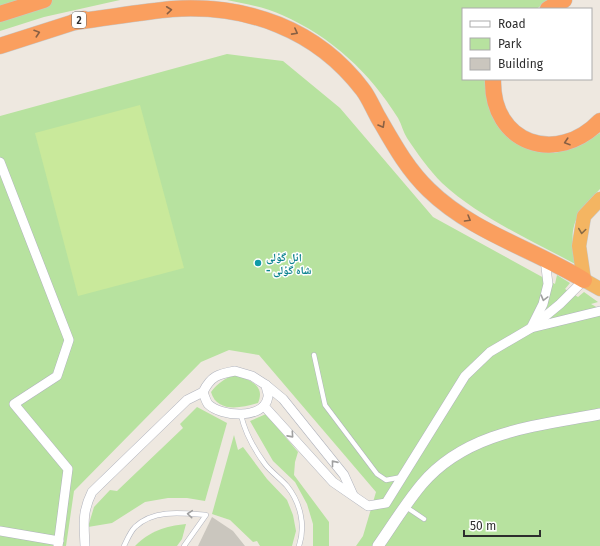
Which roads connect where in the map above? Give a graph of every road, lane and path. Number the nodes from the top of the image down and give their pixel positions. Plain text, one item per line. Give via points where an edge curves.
1 (44, 0) edge
2 (159, 0) edge
3 (564, 0) edge
4 (550, 8) edge
5 (0, 14) edge
6 (74, 22) junction
7 (0, 46) edge
8 (493, 80) edge
9 (600, 122) edge
10 (0, 162) edge
11 (600, 199) edge
12 (545, 259) junction
13 (584, 280) junction
14 (600, 289) edge
15 (600, 311) edge
16 (531, 328) junction
17 (314, 355) dead end
18 (266, 385) junction
19 (203, 392) junction
20 (264, 406) junction
21 (241, 414) junction
22 (600, 414) edge
23 (402, 477) junction
24 (354, 496) junction
25 (406, 506) junction
26 (424, 519) dead end
27 (0, 531) edge
28 (59, 543) edge
29 (85, 546) edge
30 (124, 546) edge
31 (184, 546) edge
32 (299, 546) edge
33 (378, 546) edge

1 - 5 highway
2 - 6 highway, 2
3 - 4 highway
7 -> 6 highway, 2
6 -> 12 highway via 173,9 209,9 250,14 291,30 315,43 363,91 405,163 429,190 453,211
9 -> 8 highway via 587,134 566,143 541,146 522,139 507,126 497,107
10 - 28 street via 69,340 57,376 14,404 68,468
11 -> 13 highway via 584,216 580,246
12 - 13 highway
12 -> 16 street via 548,284 543,304
13 - 14 highway
13 - 16 street
15 - 16 street
16 - 23 street via 490,352 465,376
17 - 23 lane via 325,405 377,474 386,480
18 - 19 street via 252,376 235,371 219,374 207,382
18 - 20 street via 268,396
24 -> 18 street via 344,475 283,399
19 - 21 street via 208,404 224,412
19 - 29 street via 187,400 92,492 83,516
20 - 21 street via 254,412
20 -> 24 street via 333,482
21 - 32 lane via 244,428 253,446 266,465 287,486 297,502 302,523
22 - 25 street via 517,430 478,442 450,458 422,483
23 - 24 street via 386,503 368,506
25 - 26 lane
25 - 33 street
27 - 28 street
31 -> 30 lane via 206,515 170,513 149,518 134,528

